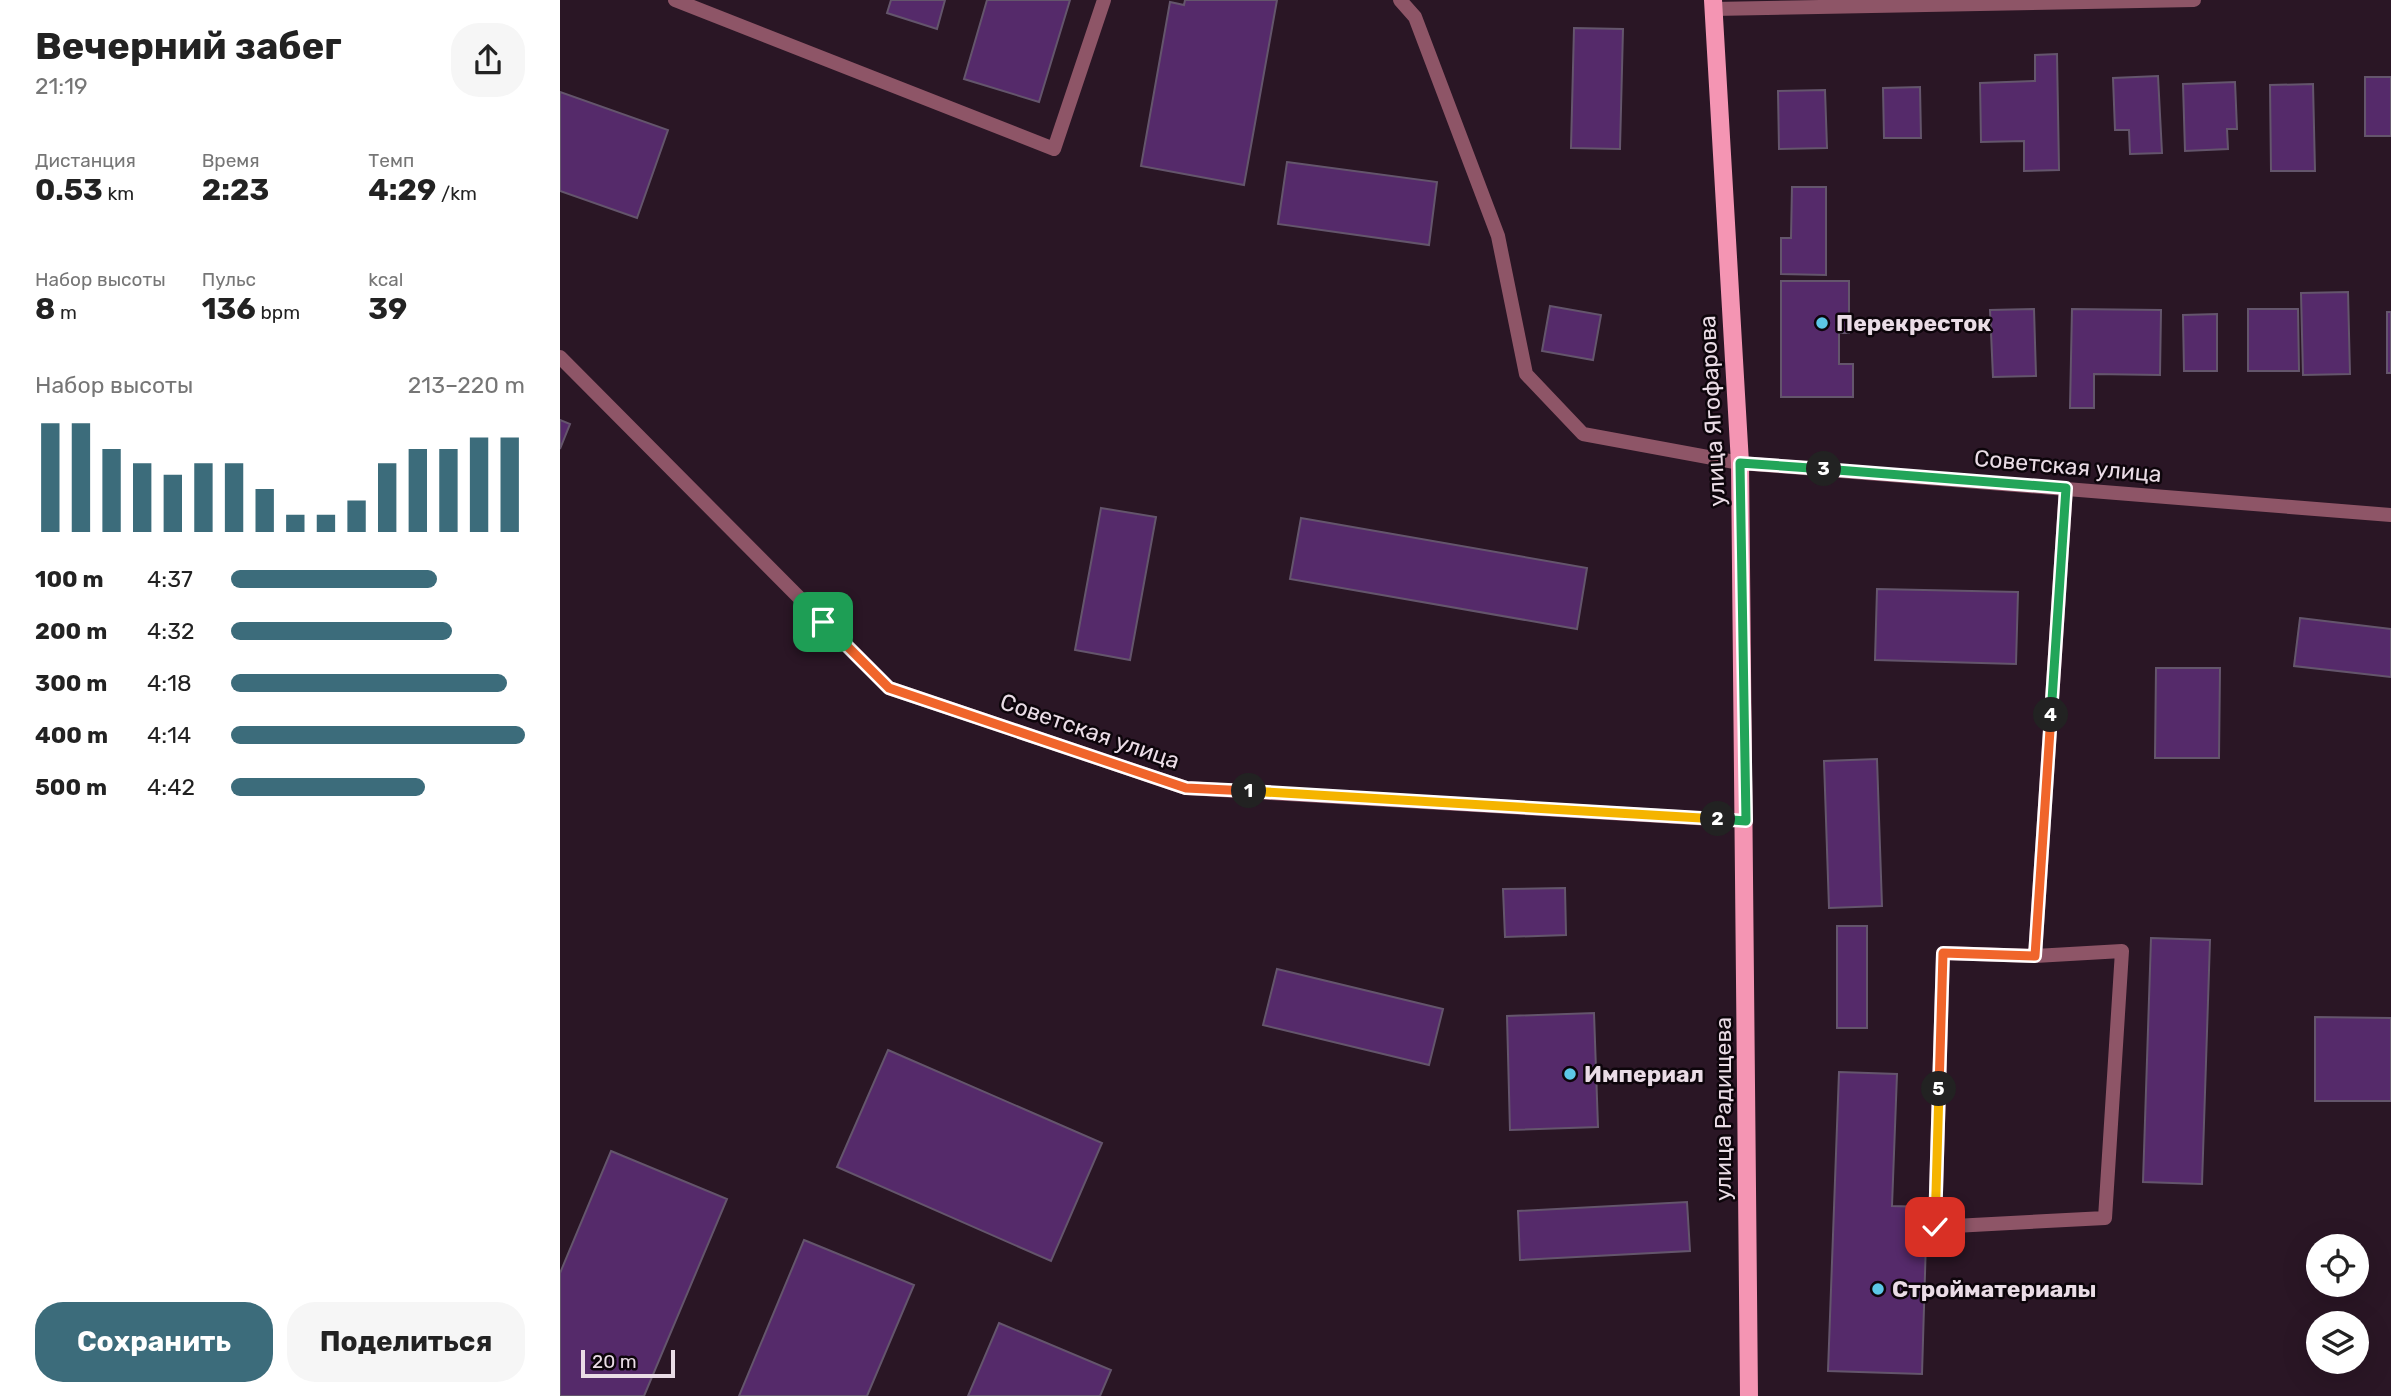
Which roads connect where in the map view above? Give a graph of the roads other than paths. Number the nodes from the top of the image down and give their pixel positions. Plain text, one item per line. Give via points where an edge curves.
1 (675, 0) edge
2 (1104, 0) edge
3 (1401, 0) edge
4 (2194, 0) edge
5 (1713, 5) edge
6 (560, 357) edge
7 (1740, 463) junction
8 (2066, 488) junction
9 (2391, 515) edge
10 (1746, 821) junction
11 (2035, 956) junction
12 (1749, 1396) edge

1 - 2 street via 1054,149
3 - 7 street, Советская улица via 1415,17 1498,236 1525,374 1583,434
4 - 5 street
5 - 7 main road, улица Ягофарова
6 - 10 street, Советская улица via 889,688 1186,788
7 - 8 street, Советская улица
7 - 10 main road, улица Ягофарова
8 - 9 street, Советская улица
8 - 11 street
10 - 12 main road, улица Радищева
11 - 11 street via 1943,953 1935,1227 2105,1218 2122,951

